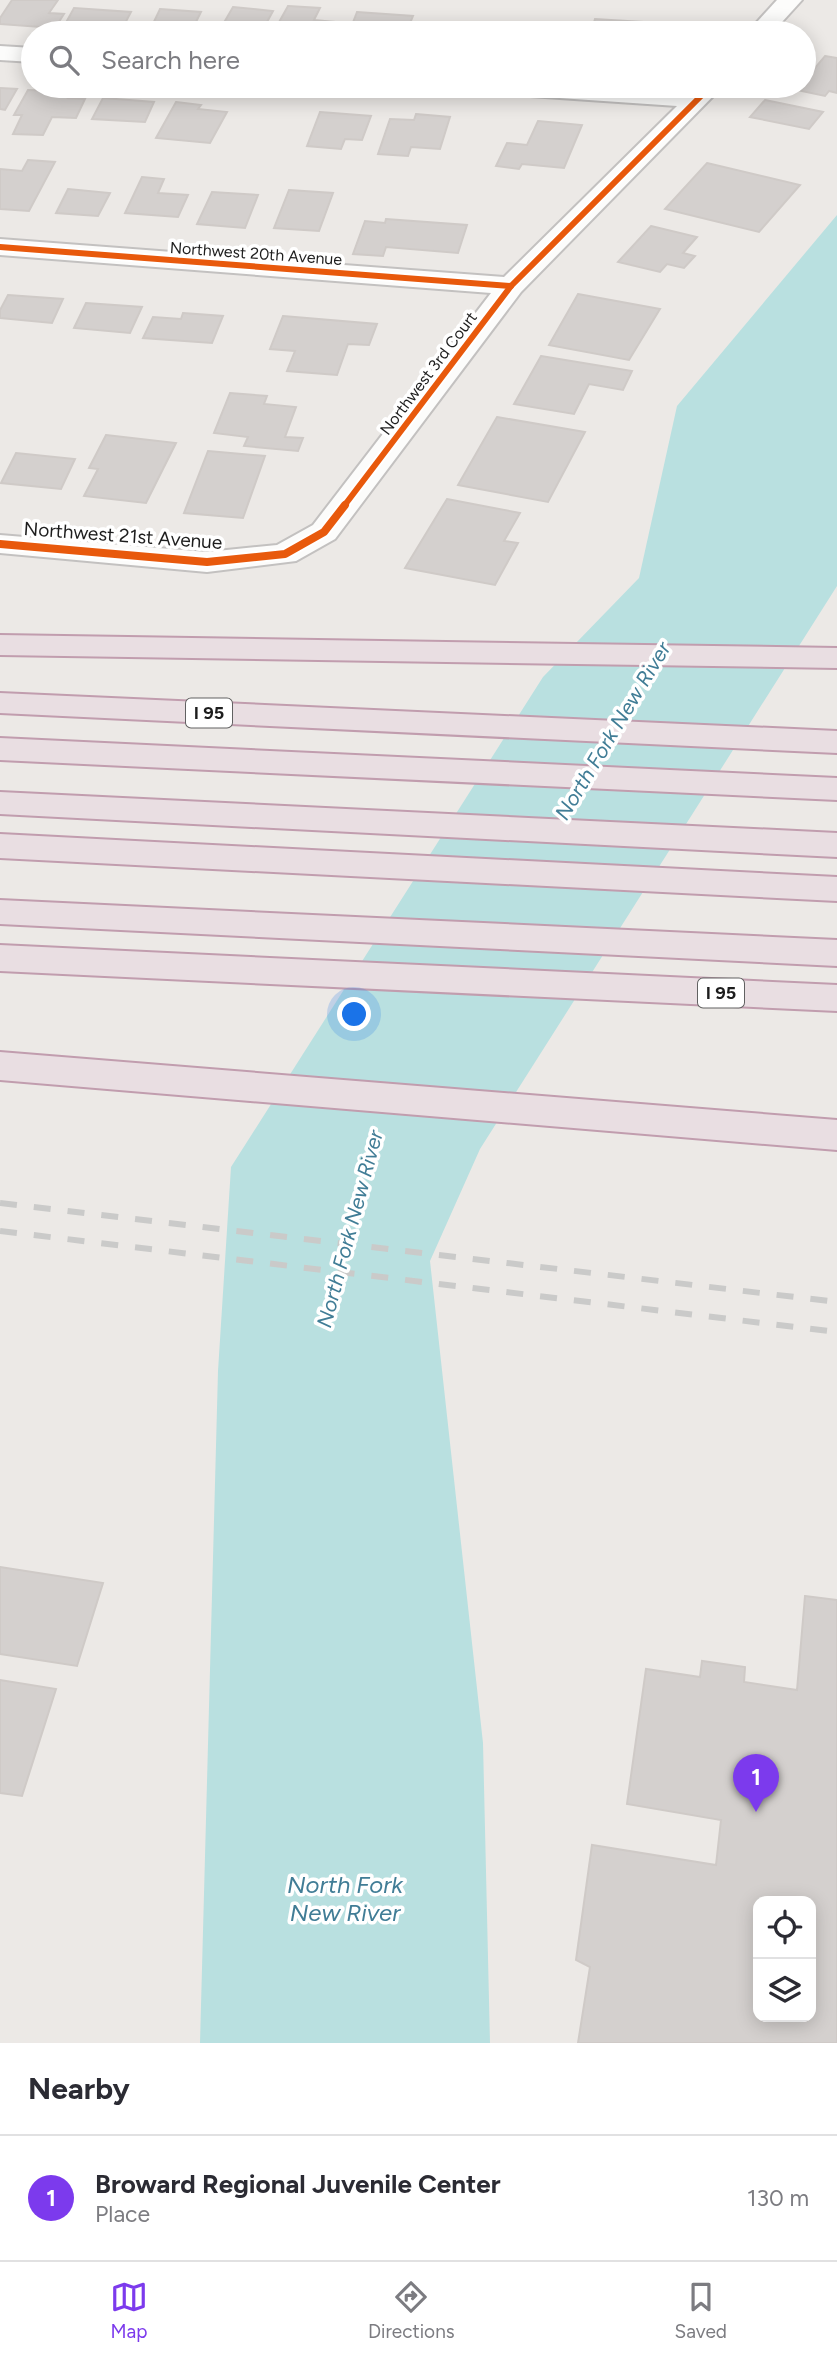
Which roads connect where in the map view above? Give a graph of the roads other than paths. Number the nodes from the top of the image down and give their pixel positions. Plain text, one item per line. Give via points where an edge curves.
1 (790, 0) edge
2 (770, 21) edge
3 (0, 53) edge
4 (21, 54) edge
5 (699, 98) edge
6 (0, 247) edge
7 (511, 286) junction
8 (0, 544) edge
9 (285, 554) joint
10 (0, 645) edge
11 (837, 659) edge
12 (0, 703) edge
13 (837, 742) edge
14 (0, 749) edge
15 (837, 789) edge
16 (0, 803) edge
17 (837, 845) edge
18 (0, 846) edge
19 (837, 889) edge
20 (0, 912) edge
21 (837, 953) edge
22 (0, 958) edge
23 (837, 998) edge
24 (0, 1066) edge
25 (837, 1135) edge

1 - 2 street
3 - 4 street
5 - 7 street, Northwest 3rd Court
6 - 7 street, Northwest 20th Avenue
7 - 9 street, Northwest 3rd Court via 324,532
8 - 9 street, Northwest 21st Avenue via 207,562
10 - 11 highway
12 - 13 highway, I 95
14 - 15 highway
16 - 17 highway
18 - 19 highway
20 - 21 highway
22 - 23 highway, I 95
24 - 25 highway

